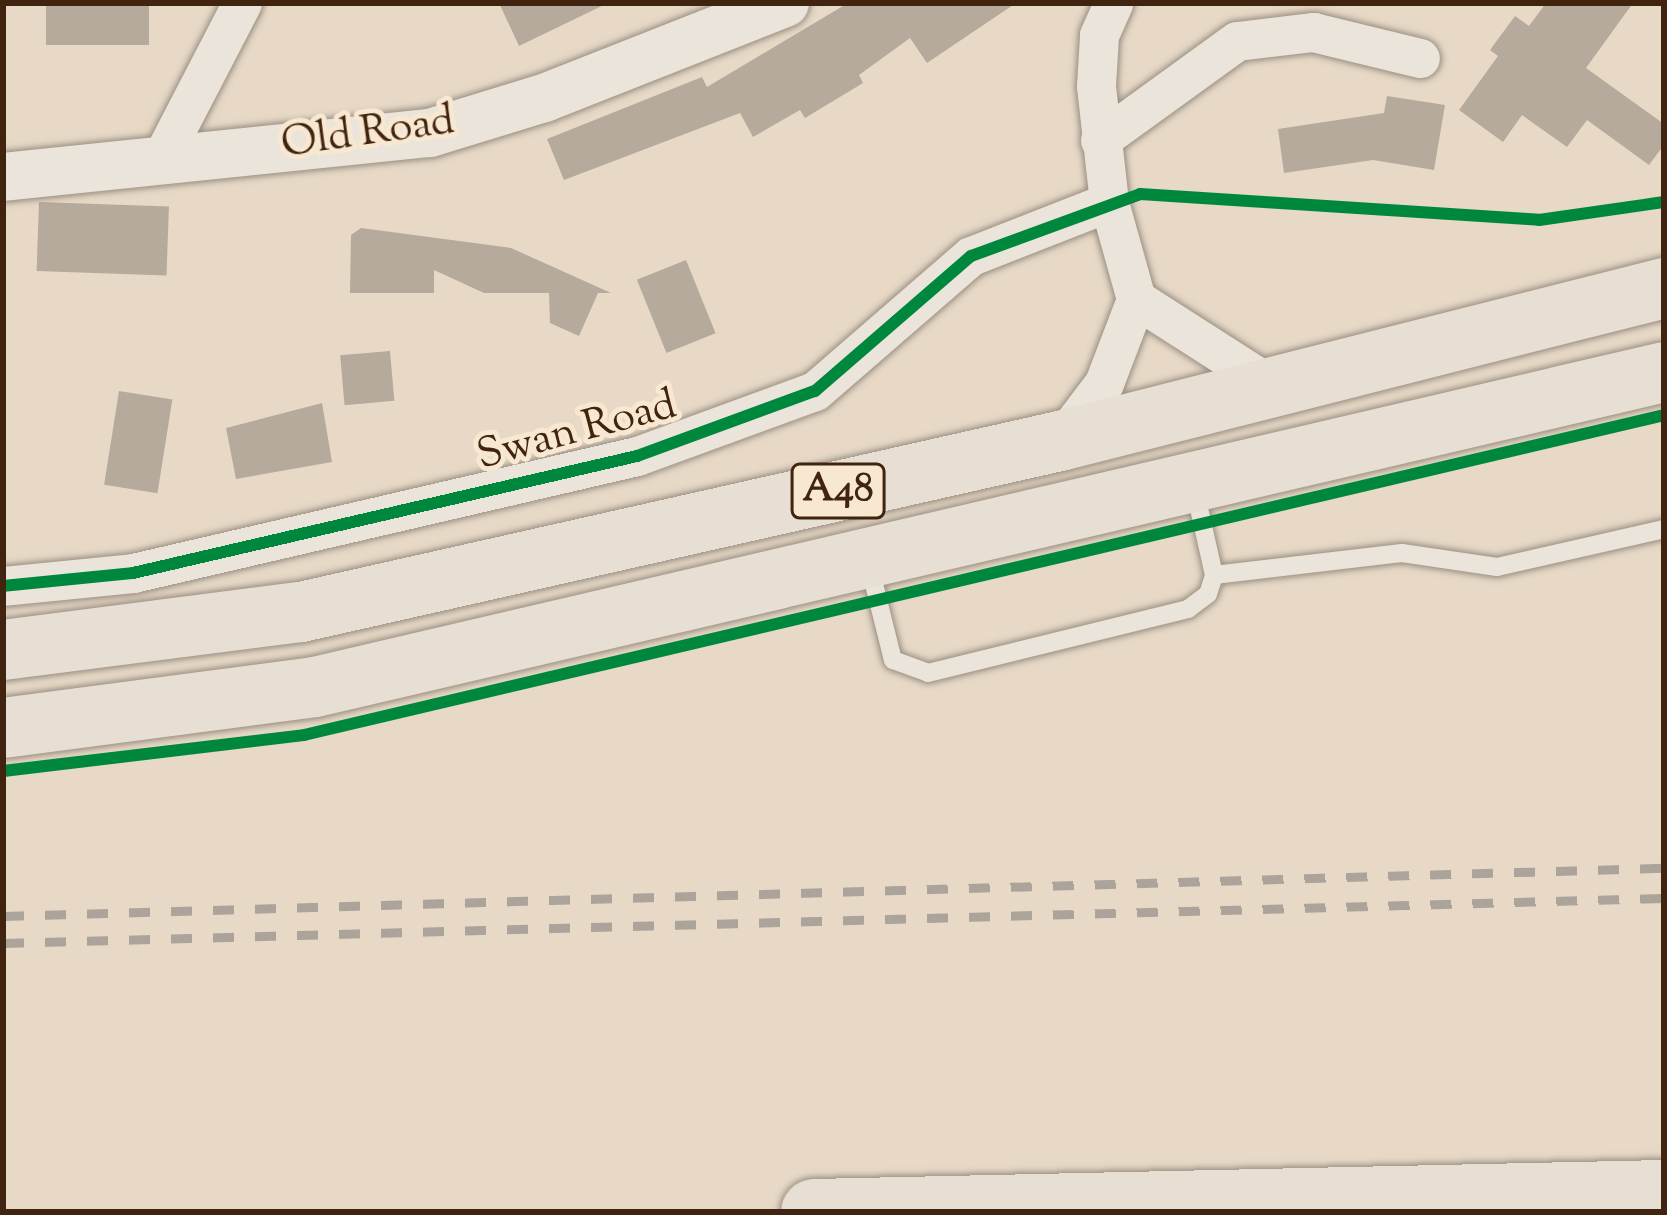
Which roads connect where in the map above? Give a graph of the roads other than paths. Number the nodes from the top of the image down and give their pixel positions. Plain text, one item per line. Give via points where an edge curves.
1 (242, 3) edge
2 (785, 3) edge
3 (1113, 3) edge
4 (1420, 58) dead end
5 (1100, 140) junction
6 (161, 159) junction
7 (3, 177) edge
8 (1109, 202) junction
9 (1664, 288) edge
10 (1136, 299) junction
11 (1664, 372) edge
12 (1269, 384) junction
13 (1060, 441) junction
14 (1193, 480) junction
15 (1664, 529) edge
16 (867, 558) junction
17 (1214, 575) junction
18 (3, 586) edge
19 (3, 650) edge
20 (3, 728) edge
21 (1664, 1193) edge
22 (814, 1212) edge

1 - 6 street
2 - 6 street, Old Road via 544,98 430,133
3 - 5 street via 1099,35
4 - 5 street via 1313,32 1237,41
5 - 8 street
6 - 7 street, Old Road
8 - 10 street
8 - 18 street, Swan Road via 971,256 815,391 637,456 133,573
9 - 12 main road, A48
10 - 12 street
10 - 13 street via 1103,382
11 - 14 main road, A48
12 - 13 main road, A48
13 - 19 main road, A48 via 301,612
14 - 16 main road, A48
14 - 17 lane
15 - 17 lane via 1496,568 1402,553
16 - 17 lane via 893,660 928,673 1188,609 1208,594
16 - 20 main road, A48 via 315,687
21 - 22 highway

